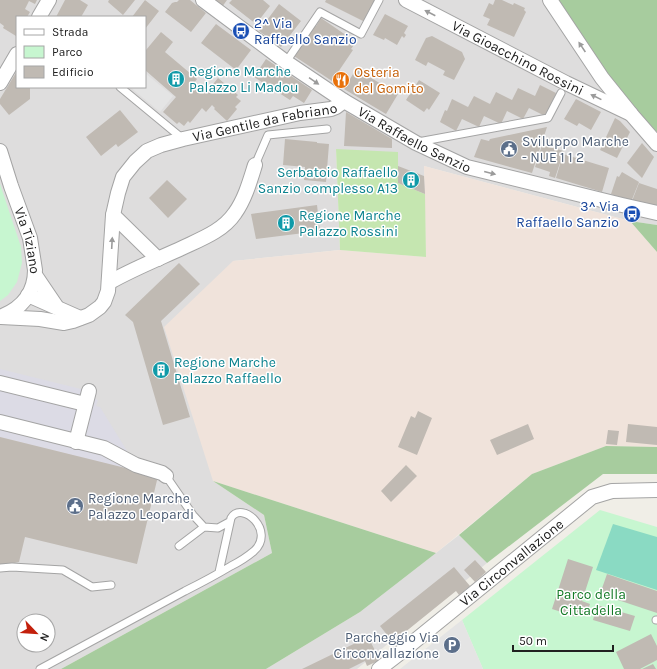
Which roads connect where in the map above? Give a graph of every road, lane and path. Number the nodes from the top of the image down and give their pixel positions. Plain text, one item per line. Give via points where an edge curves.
1 (49, 0) edge
2 (203, 0) edge
3 (379, 0) edge
4 (406, 0) edge
5 (550, 0) edge
6 (40, 16) edge
7 (16, 56) edge
8 (286, 62) junction
9 (0, 83) edge
10 (121, 88) edge
11 (561, 93) dead end
12 (344, 101) junction
13 (631, 114) junction
14 (327, 129) dead end
15 (183, 139) junction
16 (416, 143) junction
17 (657, 144) edge
18 (0, 151) edge
19 (255, 165) joint
20 (657, 213) edge
21 (113, 215) junction
22 (158, 259) junction
23 (35, 275) junction
24 (110, 282) junction
25 (27, 297) junction
26 (56, 306) junction
27 (1, 317) edge
28 (80, 318) junction
29 (40, 319) junction
30 (0, 383) edge
31 (0, 422) edge
32 (76, 442) junction
33 (166, 476) joint
34 (657, 490) edge
35 (229, 522) junction
36 (204, 527) junction
37 (179, 546) dead end
38 (0, 568) edge
39 (220, 572) junction
40 (111, 585) dead end
41 (40, 669) edge
42 (378, 669) edge

1 - 6 street
2 - 8 street, Via Raffaello Sanzio
3 - 8 lane via 361,34 320,12
13 -> 4 street, Via Gioacchino Rossini
13 -> 5 street via 602,78
7 - 9 street
8 -> 12 street, Via Raffaello Sanzio
10 - 15 lane, Via Gentile da Fabriano
11 - 16 lane via 548,118
12 - 15 street, Via Gentile da Fabriano via 331,109
12 - 16 street, Via Raffaello Sanzio
13 - 17 street
14 - 19 lane via 268,135
15 - 21 street, Via Gentile da Fabriano via 147,151 135,162 123,177
16 -> 20 street, Via Raffaello Sanzio via 467,167
18 - 23 street, Via Tiziano via 30,238
19 - 22 street via 239,206 230,220 209,235
21 - 22 street
24 -> 21 street, Via Gentile da Fabriano
22 - 24 street
23 - 25 street, Via Tiziano
23 - 26 street
24 - 28 street, Via Gentile da Fabriano via 107,296 100,307
25 - 26 street
25 - 27 street, Via Tiziano via 19,307
25 - 29 street via 30,310
26 - 28 street
27 - 29 street, Via Gentile da Fabriano
28 - 29 street, Via Gentile da Fabriano via 64,323
30 - 32 street via 87,398
31 - 32 street
32 - 33 street via 104,448 136,465
33 - 36 lane
34 - 42 street, Via Circonvallazione via 612,491 592,497
35 - 36 lane via 218,528
35 - 39 lane
35 - 39 lane via 234,514 251,516 259,526 262,538 255,551
36 - 37 lane
38 - 40 lane via 63,570 92,587
39 - 41 lane

